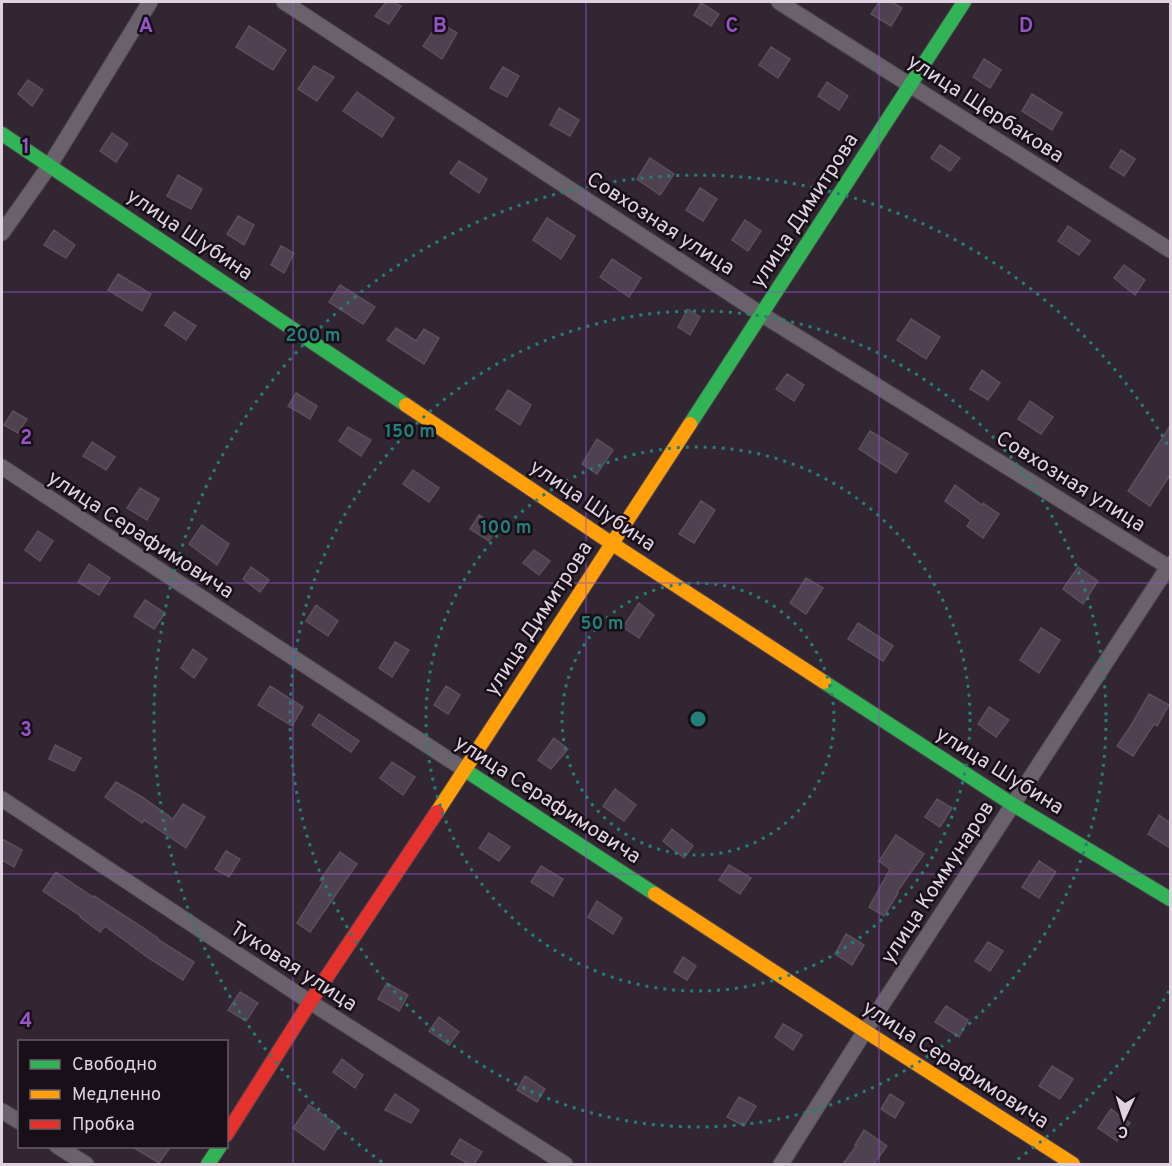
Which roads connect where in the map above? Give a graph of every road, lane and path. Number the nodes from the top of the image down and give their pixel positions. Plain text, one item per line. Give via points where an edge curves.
1 (150, 2) edge
2 (284, 2) edge
3 (779, 2) edge
4 (964, 2) edge
5 (911, 85) junction
6 (2, 134) edge
7 (50, 165) junction
8 (2, 233) edge
9 (1170, 250) edge
10 (761, 314) junction
11 (2, 467) edge
12 (612, 543) junction
13 (1170, 566) edge
14 (465, 770) junction
15 (2, 799) edge
16 (1012, 804) junction
17 (1170, 899) edge
18 (310, 1002) junction
19 (865, 1031) junction
20 (2, 1111) edge
21 (18, 1121) edge
22 (228, 1132) edge
23 (60, 1148) edge
24 (219, 1148) edge
25 (86, 1164) edge
26 (208, 1164) edge
27 (565, 1164) edge
28 (781, 1164) edge
29 (1074, 1164) edge

1 - 7 street
2 - 10 street, Совхозная улица
3 - 5 street, улица Щербакова
4 - 5 street, улица Димитрова
5 - 9 street, улица Щербакова
5 - 10 street, улица Димитрова
6 - 7 street, улица Шубина
7 - 8 street
7 - 12 street, улица Шубина
10 - 12 street, улица Димитрова
10 - 13 street, Совхозная улица
11 - 14 street, улица Серафимовича
12 - 14 street, улица Димитрова
12 - 16 street, улица Шубина
13 - 16 street, улица Коммунаров
14 - 18 street, улица Димитрова
14 - 19 street, улица Серафимовича
15 - 18 street, Туковая улица
16 - 17 street, улица Шубина
16 - 19 street, улица Коммунаров
18 - 22 street, улица Димитрова
18 - 27 street, Туковая улица
19 - 28 street, улица Коммунаров
19 - 29 street, улица Серафимовича
20 - 21 street
23 - 25 street
24 - 26 street

